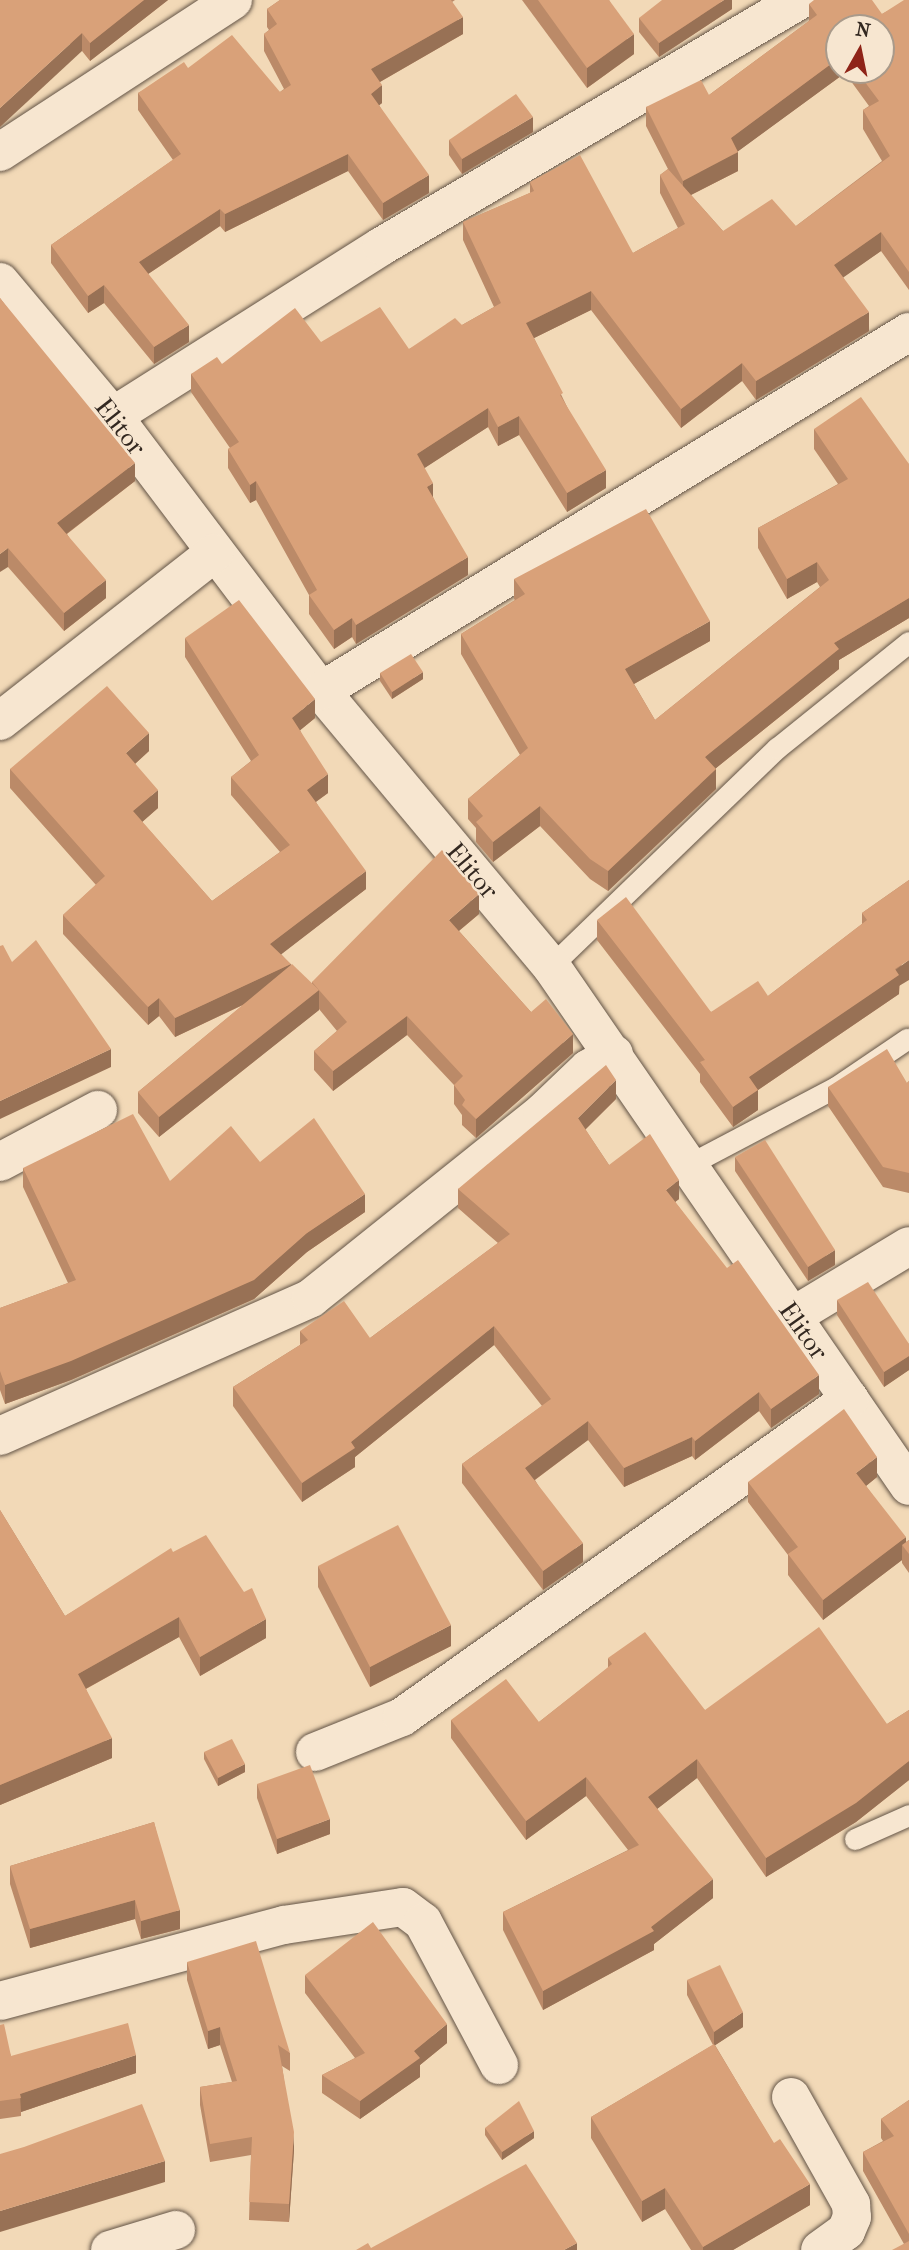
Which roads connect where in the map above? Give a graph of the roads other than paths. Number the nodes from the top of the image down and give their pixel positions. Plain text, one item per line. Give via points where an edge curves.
1 (233, 0) edge
2 (800, 0) edge
3 (0, 152) edge
4 (0, 282) edge
5 (909, 332) edge
6 (113, 416) junction
7 (214, 553) junction
8 (909, 642) edge
9 (321, 691) junction
10 (0, 721) edge
11 (551, 966) junction
12 (907, 1039) edge
13 (614, 1054) junction
14 (98, 1110) dead end
15 (0, 1162) edge
16 (688, 1165) junction
17 (909, 1246) edge
18 (793, 1317) junction
19 (850, 1399) junction
20 (0, 1436) edge
21 (909, 1486) edge
22 (314, 1752) dead end
23 (909, 1815) edge
24 (855, 1839) dead end
25 (0, 2001) edge
26 (499, 2066) dead end
27 (791, 2096) dead end
28 (176, 2230) dead end
29 (110, 2250) edge
30 (820, 2250) edge

1 - 3 street
2 - 6 street via 382,246
4 - 6 street, Elitor
5 - 9 street
6 - 7 street, Elitor
7 - 9 street, Elitor
7 - 10 street
8 - 11 lane via 777,748
9 - 11 street, Elitor
11 - 13 street, Elitor
12 - 16 lane via 836,1087
13 - 16 street, Elitor
13 - 20 street via 588,1069 541,1113 311,1298
14 - 15 street
16 - 18 street, Elitor
17 - 18 street
18 - 19 street, Elitor
19 - 21 street, Elitor
19 - 22 street via 402,1717
23 - 24 lane
25 - 26 street via 284,1925 403,1908 423,1922
27 - 30 street via 851,2204 846,2231
28 - 29 street

